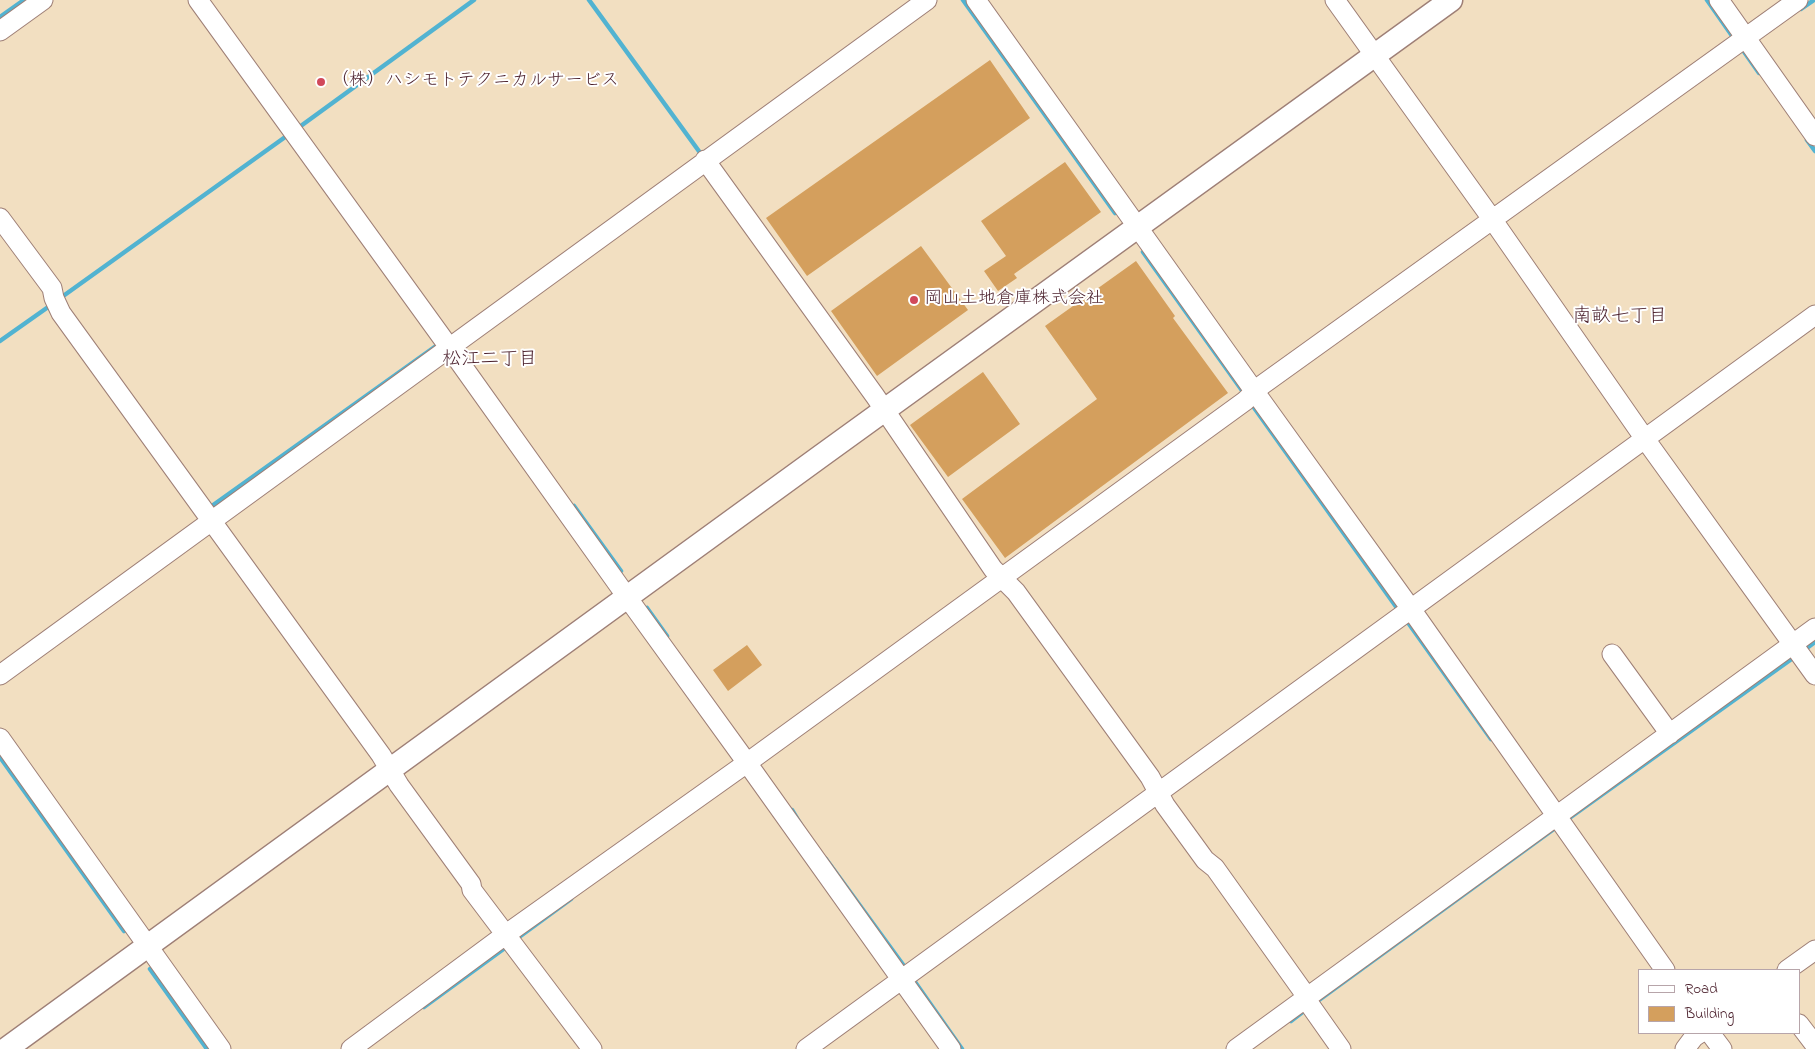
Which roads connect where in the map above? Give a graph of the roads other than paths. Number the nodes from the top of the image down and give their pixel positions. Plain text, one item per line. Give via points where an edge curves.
1 (44, 0) edge
2 (198, 0) edge
3 (926, 0) edge
4 (976, 0) edge
5 (1335, 0) edge
6 (1451, 0) edge
7 (1718, 0) edge
8 (1798, 0) edge
9 (0, 31) edge
10 (1745, 43) junction
11 (1374, 56) junction
12 (1815, 136) edge
13 (705, 160) junction
14 (0, 218) edge
15 (1496, 225) junction
16 (1138, 227) junction
17 (1815, 315) edge
18 (450, 342) junction
19 (1254, 398) junction
20 (885, 410) junction
21 (1645, 439) junction
22 (211, 521) junction
23 (1006, 582) junction
24 (627, 597) junction
25 (1411, 609) junction
26 (1815, 628) edge
27 (1792, 644) junction
28 (1612, 654) dead end
29 (0, 675) edge
30 (1815, 675) edge
31 (1670, 734) junction
32 (0, 738) edge
33 (751, 763) junction
34 (390, 769) junction
35 (1159, 792) junction
36 (1556, 816) junction
37 (509, 941) junction
38 (149, 946) junction
39 (1815, 950) edge
40 (1664, 969) edge
41 (1788, 969) edge
42 (902, 980) junction
43 (1306, 999) junction
44 (1800, 1025) edge
45 (1698, 1034) edge
46 (1711, 1034) edge
47 (1815, 1046) edge
48 (6, 1049) edge
49 (221, 1049) edge
50 (351, 1049) edge
51 (592, 1049) edge
52 (806, 1049) edge
53 (951, 1049) edge
54 (1236, 1049) edge
55 (1341, 1049) edge
56 (1685, 1049) edge
57 (1722, 1049) edge
58 (1812, 1049) edge

1 - 9 street
2 - 18 street
3 - 13 street
4 - 16 street
5 - 11 street
6 - 11 street
7 - 10 street
8 - 10 street
10 - 12 street
10 - 15 street
11 - 15 street
11 - 16 street
13 - 18 street
13 - 20 street
14 - 22 street via 52,288 56,302
15 - 19 street via 1262,385
15 - 21 street
16 - 19 street
16 - 20 street
17 - 21 street
18 - 22 street
18 - 24 street
19 - 23 street
19 - 25 street
20 - 23 street via 993,569
20 - 24 street
21 - 25 street
21 - 27 street
22 - 29 street
22 - 34 street
23 - 33 street
23 - 35 street
24 - 33 street
24 - 34 street
25 - 35 street
25 - 36 street
26 - 27 street
27 - 30 street
27 - 31 street
28 - 31 street
31 - 36 street
32 - 38 street
33 - 37 street
33 - 42 street
34 - 37 street
34 - 38 street
35 - 42 street
35 - 43 street
36 - 40 street
36 - 43 street
37 - 50 street
37 - 51 street
38 - 48 street
38 - 49 street
39 - 41 street
42 - 52 street
42 - 53 street
43 - 54 street
43 - 55 street
44 - 47 street
45 - 56 street
46 - 57 street
47 - 58 street

